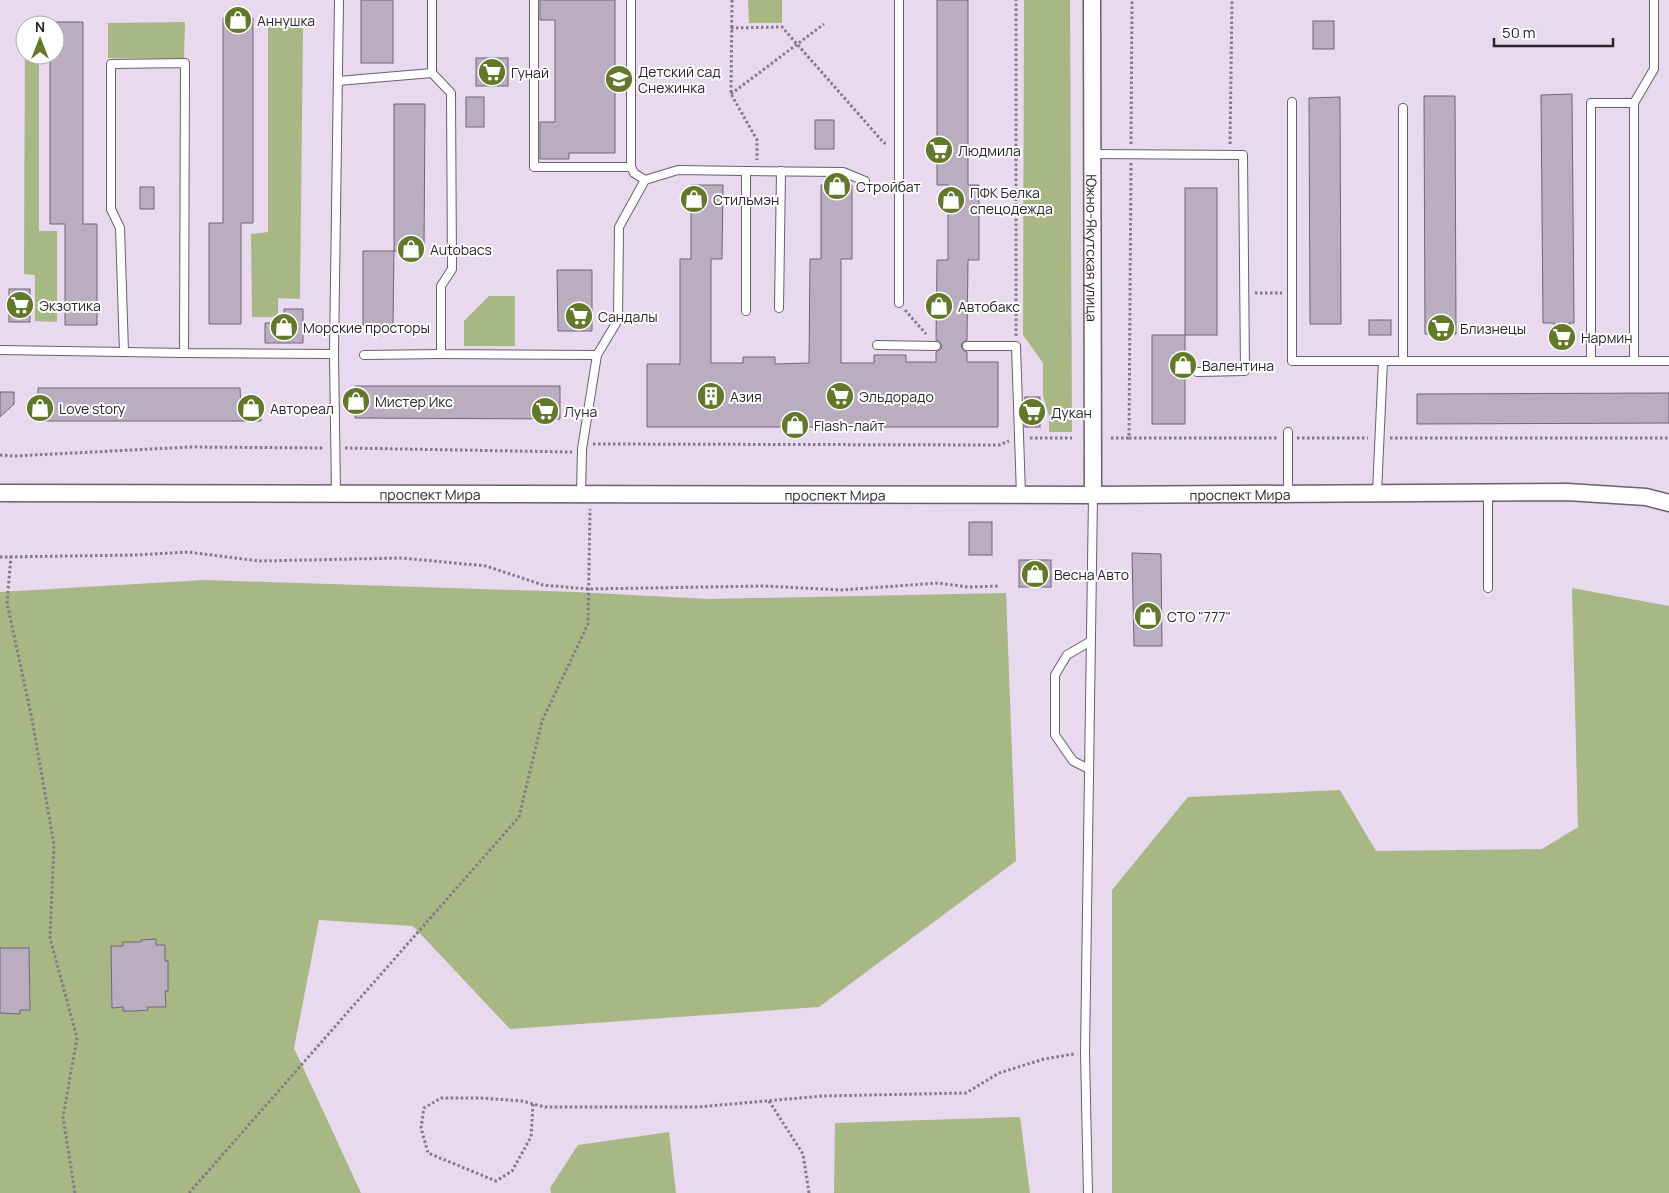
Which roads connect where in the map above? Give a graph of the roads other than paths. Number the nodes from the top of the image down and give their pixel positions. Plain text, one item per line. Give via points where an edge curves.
1 (339, 0) edge
2 (432, 0) edge
3 (534, 0) edge
4 (631, 0) edge
5 (899, 0) edge
6 (1092, 0) edge
7 (1654, 0) edge
8 (432, 72) junction
9 (338, 81) junction
10 (1292, 102) dead end
11 (1634, 103) junction
12 (1404, 108) dead end
13 (1092, 154) junction
14 (631, 167) junction
15 (746, 171) junction
16 (781, 171) junction
17 (645, 180) junction
18 (865, 181) dead end
19 (899, 303) road end
20 (779, 308) dead end
21 (746, 310) dead end
22 (877, 345) dead end
23 (936, 346) road end
24 (967, 346) dead end
25 (0, 350) edge
26 (124, 352) junction
27 (184, 353) junction
28 (334, 354) junction
29 (441, 354) junction
30 (364, 355) dead end
31 (597, 355) junction
32 (1383, 360) junction
33 (1403, 360) junction
34 (1591, 360) junction
35 (1634, 360) junction
36 (1669, 361) edge
37 (1197, 372) dead end
38 (1288, 432) dead end
39 (1377, 492) junction
40 (1488, 492) junction
41 (0, 493) edge
42 (336, 493) junction
43 (1288, 493) junction
44 (586, 494) junction
45 (1021, 495) junction
46 (1094, 495) junction
47 (1669, 503) edge
48 (1488, 588) dead end
49 (1091, 641) junction
50 (1089, 769) junction
51 (1088, 1193) edge

1 - 9 lane
2 - 8 lane
3 - 14 lane via 534,167
4 - 14 lane
5 - 19 lane
6 - 13 street, Южно-Якутская улица
7 - 11 lane via 1654,69
8 - 9 lane
8 - 29 lane via 451,93 452,269 441,286
9 - 28 lane
10 - 32 lane via 1292,360
11 - 34 lane via 1591,103
11 - 35 lane
12 - 33 lane
13 - 37 lane via 1243,155 1245,371
13 - 46 street, Южно-Якутская улица
14 - 17 lane
15 - 16 lane
15 - 17 lane via 678,170
15 - 21 lane
16 - 18 lane via 843,172
16 - 20 lane
17 - 31 lane via 619,227 618,320
22 - 23 lane
24 - 45 lane via 1016,346
25 - 26 lane
26 - 27 lane
26 - 27 lane via 120,228 111,209 111,64 185,63
27 - 28 lane
28 - 42 lane
29 - 30 lane
29 - 31 lane
31 - 44 lane via 582,449
32 - 33 lane
32 - 39 lane
33 - 34 lane
34 - 35 lane
35 - 36 lane
38 - 43 lane
39 - 40 street, проспект Мира
39 - 43 street, проспект Мира
40 - 47 street, проспект Мира via 1586,493 1646,497
40 - 48 lane
41 - 42 street, проспект Мира
42 - 44 street, проспект Мира
43 - 46 street, проспект Мира
44 - 45 street, проспект Мира
45 - 46 street, проспект Мира
46 - 49 lane
49 - 50 lane
49 - 50 lane via 1067,655 1055,675 1055,735 1073,761
50 - 51 lane via 1085,1053

